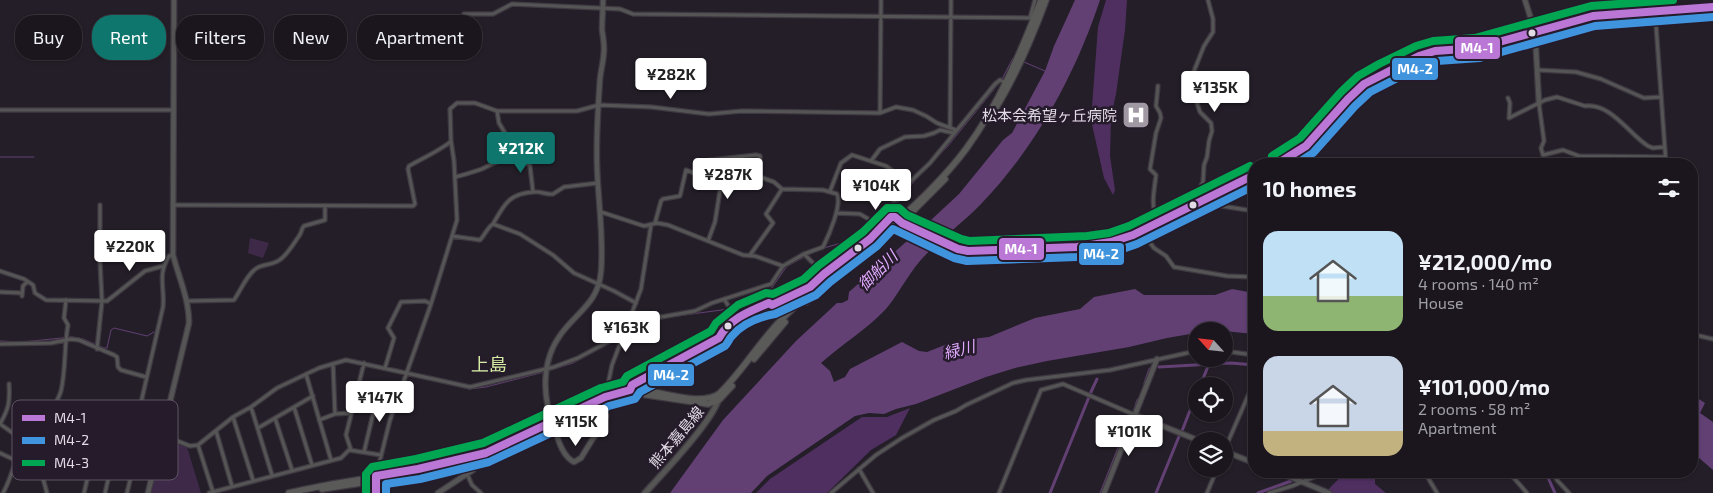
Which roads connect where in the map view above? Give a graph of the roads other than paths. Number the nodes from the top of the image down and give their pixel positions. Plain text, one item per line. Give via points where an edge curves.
1 (174, 0) edge
2 (603, 0) edge
3 (881, 0) edge
4 (951, 0) edge
5 (1035, 0) edge
6 (1042, 0) edge
7 (1046, 0) edge
8 (1208, 0) edge
9 (1525, 0) edge
10 (1648, 0) edge
11 (1713, 7) edge
12 (603, 8) junction
13 (1656, 11) junction
14 (1646, 12) junction
15 (464, 14) dead end
16 (881, 16) junction
17 (951, 16) junction
18 (1034, 18) junction
19 (1535, 32) junction
20 (1538, 70) junction
21 (1007, 84) junction
22 (1158, 86) dead end
23 (1661, 97) junction
24 (1508, 98) dead end
25 (1539, 104) junction
26 (599, 105) junction
27 (0, 110) edge
28 (174, 110) junction
29 (498, 111) junction
30 (880, 113) junction
31 (950, 128) junction
32 (955, 132) junction
33 (451, 141) junction
34 (1664, 147) junction
35 (1665, 157) joint
36 (505, 158) junction
37 (1287, 158) edge
38 (871, 161) junction
39 (703, 175) junction
40 (455, 177) junction
41 (1248, 178) edge
42 (598, 183) junction
43 (909, 183) junction
44 (782, 189) junction
45 (830, 191) junction
46 (532, 192) junction
47 (1209, 197) junction
48 (100, 205) dead end
49 (173, 206) junction
50 (1191, 206) junction
51 (325, 207) junction
52 (1248, 210) edge
53 (601, 212) junction
54 (836, 213) junction
55 (1158, 223) junction
56 (492, 224) junction
57 (653, 224) junction
58 (903, 225) junction
59 (1141, 231) junction
60 (1133, 235) joint
61 (452, 236) junction
62 (708, 241) junction
63 (804, 254) junction
64 (173, 255) junction
65 (750, 255) junction
66 (163, 266) junction
67 (783, 266) junction
68 (0, 271) edge
69 (824, 274) junction
70 (1248, 277) edge
71 (27, 282) junction
72 (599, 284) junction
73 (0, 292) edge
74 (724, 299) junction
75 (66, 300) junction
76 (102, 301) junction
77 (188, 301) junction
78 (636, 303) junction
79 (431, 304) junction
80 (772, 304) junction
81 (738, 318) junction
82 (623, 335) junction
83 (1698, 336) edge
84 (719, 338) junction
85 (1713, 339) edge
86 (65, 340) junction
87 (0, 344) edge
88 (97, 349) junction
89 (1233, 352) edge
90 (1188, 353) edge
91 (1248, 354) edge
92 (1157, 359) junction
93 (364, 363) junction
94 (333, 364) junction
95 (385, 368) junction
96 (546, 369) junction
97 (407, 373) junction
98 (306, 374) junction
99 (146, 377) junction
100 (9, 384) dead end
101 (360, 384) junction
102 (379, 388) junction
103 (630, 392) junction
104 (400, 395) junction
105 (313, 396) junction
106 (1248, 396) edge
107 (719, 397) junction
108 (605, 399) junction
109 (56, 400) edge
110 (141, 400) edge
111 (170, 400) edge
112 (252, 407) junction
113 (294, 407) junction
114 (351, 413) junction
115 (336, 414) junction
116 (1135, 415) junction
117 (606, 416) dead end
118 (233, 417) junction
119 (274, 418) junction
120 (319, 420) junction
121 (0, 424) edge
122 (553, 425) junction
123 (258, 428) junction
124 (216, 431) junction
125 (12, 432) edge
126 (1232, 432) edge
127 (1188, 436) edge
128 (178, 441) edge
129 (198, 445) junction
130 (351, 450) junction
131 (364, 452) junction
132 (0, 453) edge
133 (1233, 454) edge
134 (381, 455) junction
135 (12, 459) edge
136 (477, 459) junction
137 (332, 460) junction
138 (1248, 460) edge
139 (312, 465) junction
140 (292, 470) junction
141 (859, 470) junction
142 (12, 471) edge
143 (467, 474) junction
144 (272, 475) junction
145 (1213, 477) edge
146 (1293, 478) edge
147 (1312, 478) edge
148 (1428, 478) edge
149 (1514, 478) edge
150 (1556, 478) edge
151 (375, 479) junction
152 (44, 480) edge
153 (87, 480) edge
154 (109, 480) edge
155 (130, 480) edge
156 (151, 480) edge
157 (253, 480) junction
158 (1302, 482) junction
159 (232, 486) junction
160 (339, 487) edge
161 (3, 493) edge
162 (47, 493) edge
163 (84, 493) edge
164 (106, 493) edge
165 (127, 493) edge
166 (148, 493) edge
167 (212, 493) edge
168 (289, 493) edge
169 (303, 493) edge
170 (376, 493) edge
171 (438, 493) edge
172 (481, 493) edge
173 (645, 493) edge
174 (831, 493) edge
175 (873, 493) edge
176 (999, 493) edge
177 (1104, 493) edge
178 (1207, 493) edge
179 (1269, 493) edge
180 (1330, 493) edge
181 (1437, 493) edge
182 (1527, 493) edge
183 (1569, 493) edge

1 - 28 street
2 - 12 street
3 - 16 street
4 - 17 street
5 - 18 street
6 - 18 highway
7 - 18 highway
8 - 50 street via 1213,32 1192,76 1200,112 1211,123 1212,131 1203,182
9 - 19 street
10 - 14 street
11 - 13 street
12 - 15 street via 512,4 493,14
12 - 16 street via 633,14
12 - 26 street via 604,48
13 - 14 street
13 - 23 street
14 - 19 street via 1593,16
16 - 17 street
16 - 30 street
17 - 18 street
17 - 31 street
18 - 21 highway
19 - 20 street
19 - 37 street via 1478,48 1430,53 1383,73 1364,84 1306,146
20 - 23 street via 1576,72 1644,98
20 - 25 street
21 - 32 street via 1000,80 995,84
21 - 58 highway via 966,149
22 - 55 street via 1156,106 1161,118 1150,170 1156,175 1152,209
23 - 34 street
24 - 25 street via 1510,118
25 - 34 street via 1560,97 1602,110 1648,146
25 - 35 street via 1543,155 1563,150 1579,156
26 - 29 street via 577,111
26 - 30 street via 709,114 742,111
26 - 42 street
27 - 28 street
28 - 49 street
29 - 33 street via 475,103 457,103 450,109
29 - 36 street via 505,133
30 - 31 street via 896,107 913,110
31 - 32 street
32 - 38 street via 940,130 934,134 905,137 880,149
32 - 43 street
33 - 40 street
33 - 51 street via 409,166 414,206
34 - 35 street
36 - 40 street
36 - 46 street via 528,163
38 - 43 street via 886,166
38 - 45 street via 852,155 841,163
39 - 44 street via 710,160 756,155 760,156 760,177
39 - 57 street via 686,170 680,196 661,201
39 - 62 street via 721,184 715,222
40 - 61 street via 457,220
41 - 47 street
42 - 46 street via 564,188 553,194
42 - 53 street
43 - 54 street via 877,224 860,214
44 - 45 street
44 - 65 street via 766,214 773,223
45 - 54 street via 838,197
46 - 56 street via 510,199
47 - 50 street
47 - 52 street via 1215,205
48 - 76 street
49 - 51 street
49 - 64 street
50 - 55 street
51 - 77 street via 325,220 304,226 283,258 255,270 247,277 234,300
53 - 57 street via 640,225
53 - 72 street
54 - 63 street via 823,247
55 - 59 street
56 - 61 street via 480,240
56 - 72 street via 520,234 574,273
57 - 62 street via 668,225
57 - 78 street
58 - 60 main road via 949,246 978,251 1078,247 1118,242
58 - 69 street via 892,217
58 - 107 highway via 871,245 786,315
59 - 60 street
59 - 70 street via 1174,268
61 - 79 street
62 - 65 street
63 - 67 street
63 - 69 street
64 - 66 street
64 - 77 street
65 - 67 street
66 - 76 street via 144,271 111,299
66 - 99 street via 163,307
67 - 74 street via 771,284
68 - 71 street
69 - 80 street via 810,287
71 - 73 street via 22,294
71 - 75 street via 41,298
72 - 78 street
72 - 96 street via 590,302 561,334
74 - 81 street
74 - 82 street via 695,312 647,321
75 - 76 street
75 - 86 street via 64,318 68,325
76 - 88 street
77 - 111 street via 189,323
78 - 82 street
79 - 95 street via 425,301 401,302 388,328 394,338
79 - 97 street
80 - 81 street
80 - 84 street
81 - 84 street via 722,330
82 - 96 street via 578,358
82 - 108 street
83 - 85 street
84 - 103 street via 632,385
86 - 87 street via 42,344
86 - 88 street via 79,340
86 - 109 street via 64,370
88 - 99 street via 117,358 121,370
89 - 91 street
90 - 92 street
92 - 116 street
92 - 141 street via 1110,370 1013,383 902,438
93 - 94 street via 346,360
93 - 95 street
93 - 101 street
94 - 98 street
94 - 115 street
95 - 97 street
96 - 97 street via 470,387
96 - 122 street via 545,393
97 - 104 street
98 - 105 street
98 - 112 street via 277,388
99 - 110 street
100 - 121 street via 10,401
101 - 102 street
101 - 114 street
102 - 104 street
102 - 131 street
103 - 107 highway via 644,390 704,399
103 - 108 highway
104 - 134 street
105 - 113 street
105 - 120 street
106 - 126 street
107 - 173 main road, 熊本嘉島線 via 705,423
108 - 122 highway
112 - 118 street
112 - 123 street
113 - 119 street
113 - 139 street
114 - 115 street
114 - 130 street via 346,435
115 - 120 street
116 - 127 street
116 - 176 street via 1063,384 1042,390
116 - 177 street
117 - 122 street via 603,426 581,458 574,462 566,455
118 - 124 street
118 - 157 street
119 - 123 street
119 - 140 street
120 - 137 street
121 - 125 street
122 - 136 highway via 490,457
123 - 144 street
124 - 129 street
124 - 159 street
128 - 129 street
129 - 167 street
130 - 131 street
130 - 137 street
131 - 134 street
132 - 135 street
133 - 138 street
134 - 151 street
136 - 143 street via 475,468
136 - 151 highway via 412,475
137 - 139 street
139 - 140 street
140 - 144 street
141 - 174 street
141 - 175 street
142 - 161 street
143 - 171 street
143 - 172 street
144 - 157 street
145 - 178 street
146 - 158 street
147 - 158 street
148 - 181 street
149 - 182 street
150 - 183 street
151 - 160 highway
151 - 170 street
152 - 162 street
153 - 163 street
154 - 164 street
155 - 165 street
156 - 166 street
157 - 159 street
158 - 179 street
158 - 180 street
159 - 167 street
160 - 168 highway
160 - 169 highway

